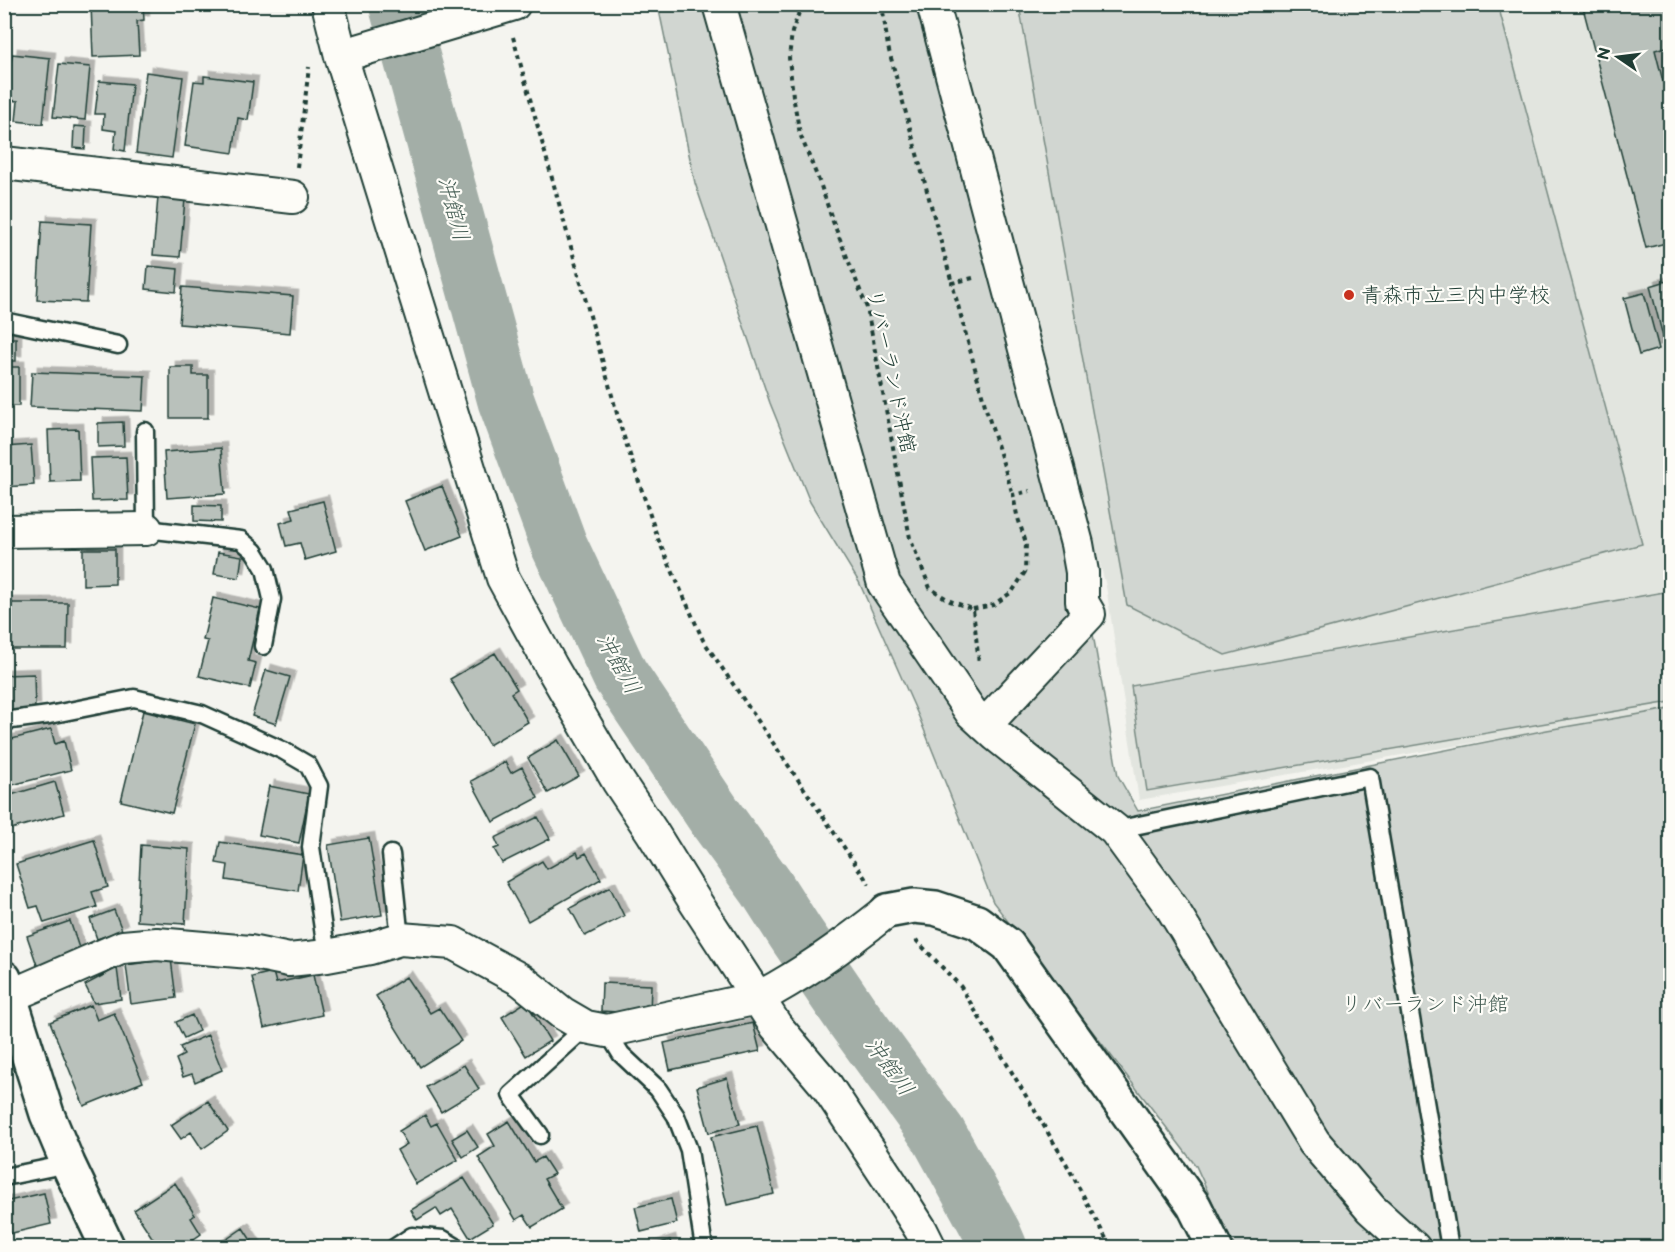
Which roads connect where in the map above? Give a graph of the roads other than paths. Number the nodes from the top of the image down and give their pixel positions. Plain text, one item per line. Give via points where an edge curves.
1 (328, 4) edge
2 (719, 4) edge
3 (933, 4) edge
4 (510, 6) edge
5 (349, 53) junction
6 (4, 163) edge
7 (293, 197) road end
8 (4, 321) edge
9 (118, 345) dead end
10 (145, 431) dead end
11 (146, 529) junction
12 (4, 531) edge
13 (263, 646) dead end
14 (4, 721) edge
15 (985, 725) junction
16 (1115, 830) junction
17 (391, 854) dead end
18 (887, 911) joint
19 (400, 939) junction
20 (327, 956) junction
21 (7, 987) edge
22 (767, 993) junction
23 (597, 1029) junction
24 (540, 1135) dead end
25 (68, 1164) junction
26 (4, 1177) edge
27 (923, 1242) edge
28 (108, 1248) edge
29 (394, 1248) edge
30 (458, 1248) edge
31 (704, 1248) edge
32 (1215, 1248) edge
33 (1413, 1248) edge
34 (1450, 1248) edge

1 - 5 street
2 - 15 street via 884,584 971,712
3 - 15 street via 1077,544 1082,602 1089,614
4 - 5 street
5 - 22 street via 502,578 618,780
6 - 7 street
8 - 9 lane
10 - 11 lane
11 - 12 street
11 - 13 lane via 241,540 254,551 265,569 272,599
14 - 20 lane via 134,698 202,714 308,765 319,786 311,847
15 - 16 street
16 - 33 street via 1172,908 1314,1142 1371,1209
16 - 34 lane via 1370,777
17 - 19 lane
18 - 22 street
18 - 32 street via 914,906 935,908 977,922 1008,945 1194,1206
19 - 20 street
19 - 23 street via 453,943 521,980 562,1014
20 - 21 street via 289,960 250,952 157,944 123,947
21 - 25 street via 47,1114
22 - 23 street
22 - 27 street via 776,1026 826,1086
23 - 24 lane via 511,1095
23 - 31 lane via 658,1089 676,1116 689,1150
25 - 26 lane
25 - 28 street
29 - 30 lane via 412,1236 443,1239

